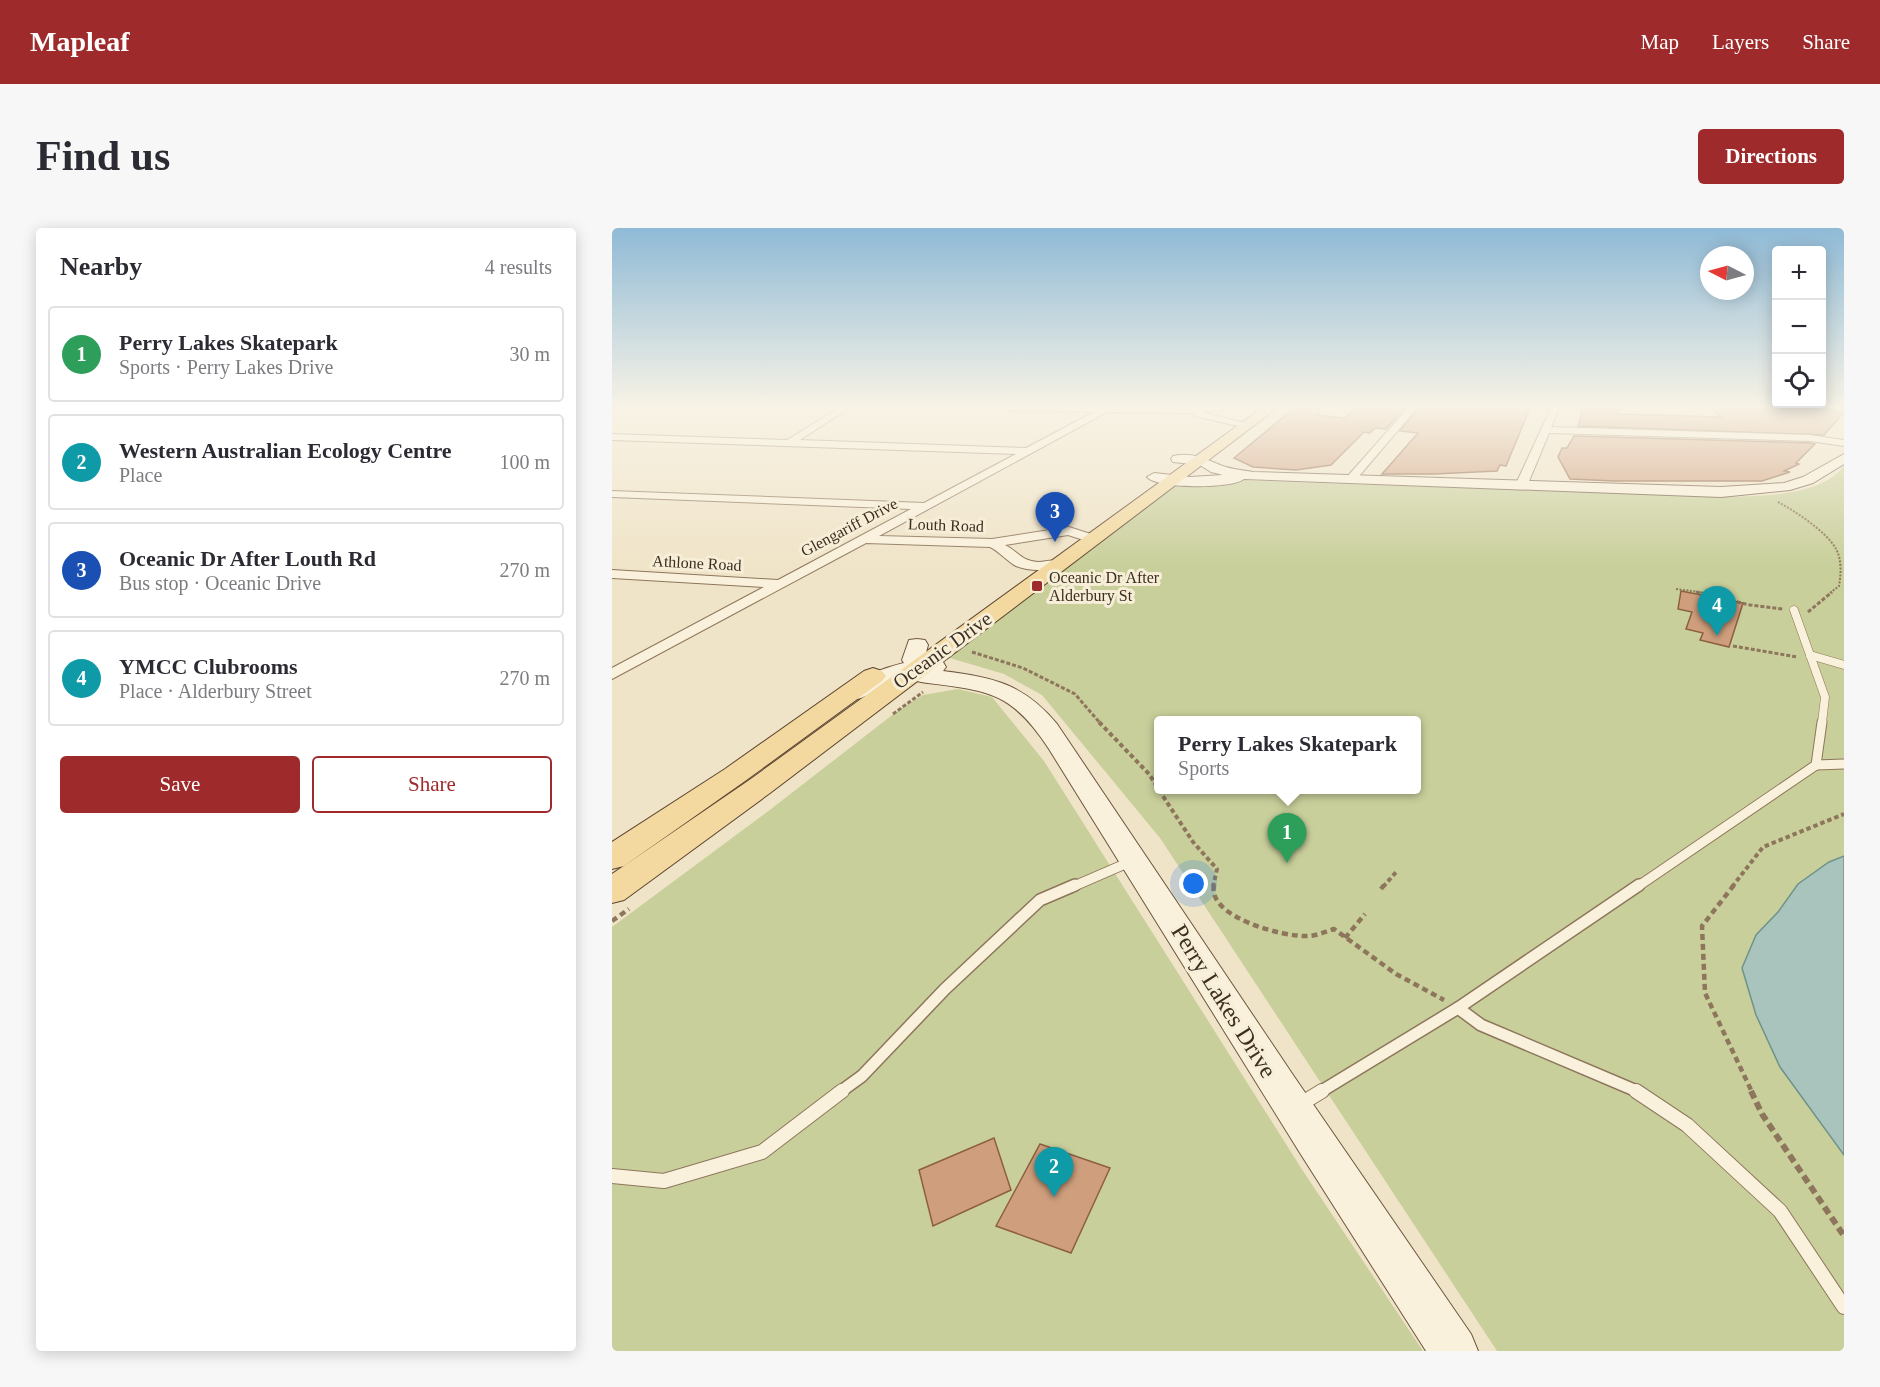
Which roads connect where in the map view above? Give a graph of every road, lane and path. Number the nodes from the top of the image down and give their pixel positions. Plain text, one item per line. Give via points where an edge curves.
1 (1009, 460) edge
2 (1178, 460) edge
3 (1199, 460) joint
4 (1367, 460) edge
5 (1532, 460) edge
6 (1837, 462) edge
7 (1253, 477) junction
8 (1162, 479) junction
9 (1350, 480) junction
10 (1521, 486) junction
11 (612, 494) edge
12 (1775, 500) dead end
13 (924, 506) junction
14 (1084, 536) junction
15 (864, 538) junction
16 (992, 543) junction
17 (1059, 564) junction
18 (1031, 565) junction
19 (612, 574) edge
20 (779, 584) junction
21 (1676, 589) dead end
22 (1794, 610) junction
23 (964, 612) dead end
24 (1733, 646) dead end
25 (924, 648) junction
26 (1811, 658) junction
27 (966, 664) junction
28 (1844, 665) edge
29 (612, 674) edge
30 (1844, 764) edge
31 (1816, 765) junction
32 (1154, 782) edge
33 (1161, 794) edge
34 (1844, 814) edge
35 (612, 858) edge
36 (1135, 860) junction
37 (1397, 871) dead end
38 (1381, 889) dead end
39 (612, 891) edge
40 (1365, 914) dead end
41 (1345, 938) junction
42 (1458, 1008) junction
43 (1292, 1109) junction
44 (612, 1176) edge
45 (1844, 1236) edge
46 (1844, 1307) edge
47 (1454, 1351) edge

1 - 13 street, Glengariff Drive
2 - 8 main road, Oceanic Drive
3 - 7 street via 1222,471
3 - 8 main road, Oceanic Drive
4 - 9 street
5 - 10 street
6 - 10 street via 1808,480 1739,492
7 - 8 street via 1197,482
7 - 9 street
8 - 14 main road, Oceanic Drive
9 - 10 street
11 - 13 street
12 - 22 path via 1799,514 1835,547 1842,570 1839,586 1815,608 1809,612
13 - 15 street, Glengariff Drive
14 - 16 street, Louth Road via 1053,533
14 - 17 main road, Oceanic Drive
14 - 18 main road, Oceanic Drive
15 - 16 street, Louth Road
15 - 20 street, Glengariff Drive
16 - 18 street, Louth Road via 1020,563
17 - 18 street
17 - 25 main road, Oceanic Drive
18 - 23 main road, Oceanic Drive
19 - 20 street, Athlone Road
20 - 29 street, Glengariff Drive
21 - 22 path via 1770,609
22 - 26 lane
24 - 26 path
25 - 27 street, Perry Lakes Drive via 921,675 955,681
25 - 35 main road, Oceanic Drive via 840,700
25 - 39 main road, Oceanic Drive via 759,787
26 - 28 lane
26 - 31 lane via 1825,697
27 - 32 path via 1023,668 1075,694
27 - 36 street, Perry Lakes Drive via 999,689 1023,701 1044,724
30 - 31 lane
31 - 42 lane
33 - 41 path via 1193,842 1217,869 1212,891 1218,906 1242,920 1282,932 1304,936 1334,929
34 - 45 path via 1763,847 1702,926 1705,993 1762,1114
36 - 43 street, Perry Lakes Drive
36 - 44 lane via 1040,900 945,989 862,1076 762,1152 664,1180
37 - 38 path
40 - 41 path
41 - 42 path via 1396,974
42 - 43 lane
42 - 46 lane via 1481,1025 1635,1090 1687,1125 1780,1211
43 - 47 street, Perry Lakes Drive

